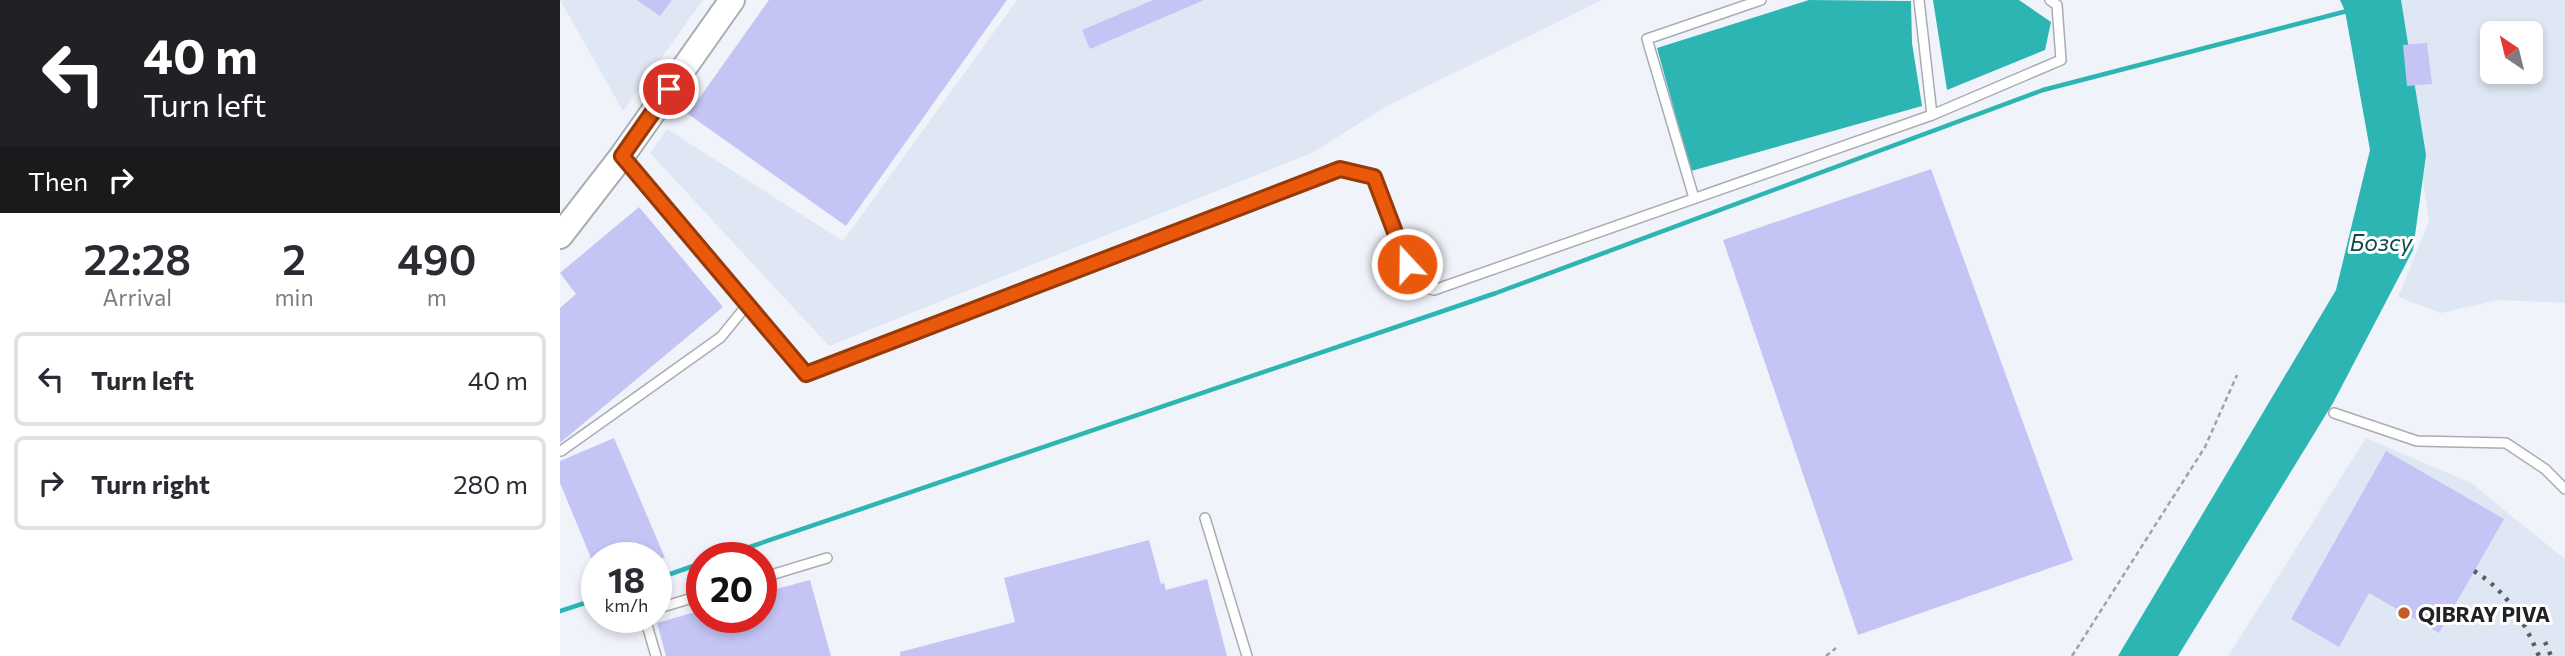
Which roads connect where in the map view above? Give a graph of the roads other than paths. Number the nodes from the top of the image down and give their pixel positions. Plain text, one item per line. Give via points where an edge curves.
1 (732, 0) edge
2 (1761, 0) edge
3 (1919, 0) edge
4 (2050, 0) edge
5 (1932, 115) junction
6 (622, 156) junction
7 (1694, 198) junction
8 (560, 236) edge
9 (747, 304) junction
10 (2334, 413) dead end
11 (561, 452) edge
12 (2565, 488) edge
13 (1205, 517) dead end
14 (827, 558) dead end
15 (777, 573) edge
16 (649, 633) edge
17 (656, 656) edge
18 (1247, 656) edge

1 - 6 main road
2 - 7 lane via 1647,39
3 - 5 lane
4 - 5 lane via 2057,5 2062,60
5 - 7 lane
6 - 8 main road
6 - 9 lane
7 - 9 lane via 1434,290 1416,286 1374,177 1340,169 806,374
9 - 11 lane via 721,337
10 - 12 lane via 2417,441 2506,443
13 - 18 lane
14 - 15 lane
16 - 17 lane

